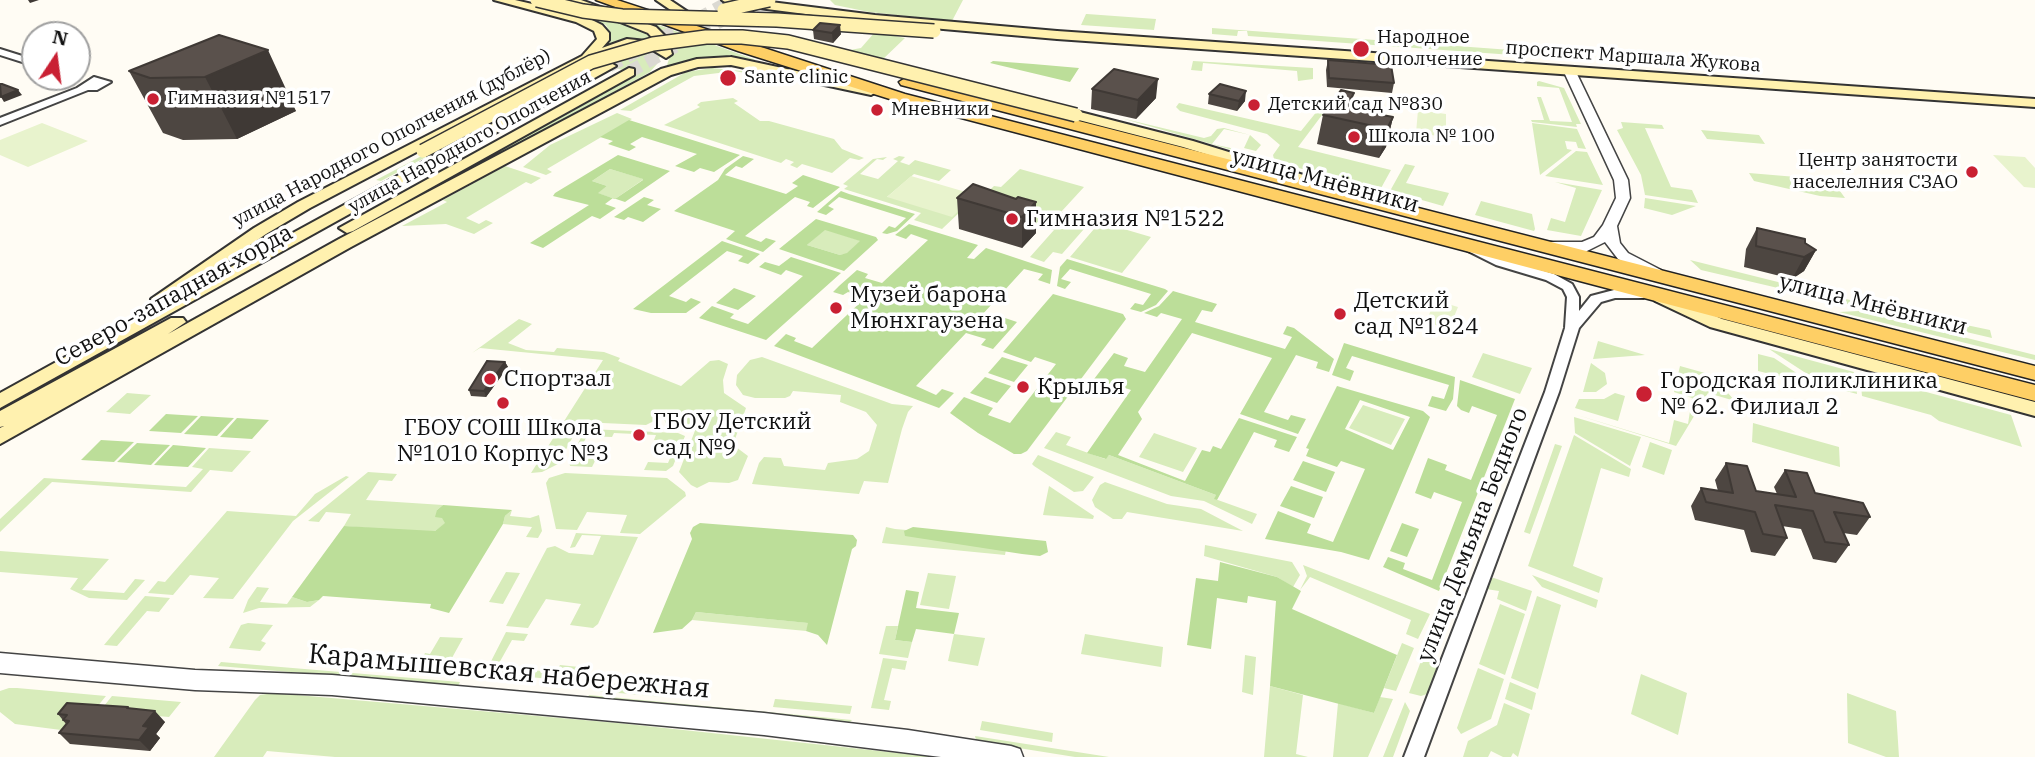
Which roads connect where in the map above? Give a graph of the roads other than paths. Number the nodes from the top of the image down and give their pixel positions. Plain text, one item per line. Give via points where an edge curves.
1 (500, 0) edge
2 (568, 0) edge
3 (603, 0) edge
4 (647, 0) edge
5 (662, 0) edge
6 (727, 0) tunnel mouth
7 (769, 0) edge
8 (822, 0) edge
9 (534, 4) edge
10 (685, 14) junction
11 (647, 17) junction
12 (875, 19) junction
13 (0, 52) edge
14 (666, 54) junction
15 (21, 58) edge
16 (575, 63) junction
17 (609, 66) tunnel mouth
18 (629, 72) tunnel mouth
19 (1572, 75) junction
20 (74, 91) edge
21 (623, 93) junction
22 (899, 97) junction
23 (2035, 105) edge
24 (0, 122) edge
25 (1376, 202) junction
26 (371, 214) junction
27 (331, 218) junction
28 (1610, 226) junction
29 (1464, 244) junction
30 (1541, 246) junction
31 (1690, 285) junction
32 (1659, 296) junction
33 (250, 297) junction
34 (160, 299) junction
35 (1572, 328) junction
36 (2035, 373) edge
37 (0, 386) edge
38 (2035, 393) edge
39 (0, 401) edge
40 (2035, 409) edge
41 (0, 420) edge
42 (0, 437) edge
43 (0, 663) edge
44 (1012, 757) edge
45 (1414, 757) edge

1 - 9 main road
2 - 9 main road via 558,8
2 - 14 main road via 652,30 661,38
3 - 22 main road, улица Мнёвники
4 - 10 main road
5 - 10 main road
6 - 12 main road, проспект Маршала Жукова
7 - 11 main road, bridge via 709,13
8 - 12 main road via 845,13
9 - 11 main road, bridge
9 - 16 main road via 601,30 601,43
10 - 25 main road, улица Мнёвники via 836,64
11 - 19 main road, проспект Маршала Жукова, bridge via 777,20
12 - 19 main road, проспект Маршала Жукова
13 - 15 street
14 - 16 main road via 654,45 627,43
14 - 21 main road via 658,70
16 - 34 main road, улица Народного Ополчения (дублёр) via 304,205
17 - 27 main road, улица Народного Ополчения
18 - 26 main road, улица Народного Ополчения
19 - 23 main road, проспект Маршала Жукова
19 - 28 street via 1623,187
20 - 24 street
21 - 22 main road, улица Народного Ополчения via 675,68 720,60
21 - 33 main road
22 - 29 main road, улица Мнёвники
25 - 30 main road, улица Мнёвники
25 - 34 main road, bridge via 1188,144 801,45 715,37 653,44 599,59 223,260
26 - 33 main road
26 - 41 main road, Северо-западная хорда
27 - 34 main road, улица Народного Ополчения
27 - 39 main road, Северо-западная хорда
28 - 30 street via 1599,240 1585,247
28 - 31 street via 1613,243 1623,256
29 - 32 main road, улица Мнёвники
29 - 35 street, улица Демьяна Бедного via 1567,287 1573,297
30 - 31 main road, улица Мнёвники
31 - 36 main road, улица Мнёвники
32 - 35 street, улица Демьяна Бедного via 1632,293 1595,299
32 - 38 main road
32 - 40 main road, улица Мнёвники via 1728,327
33 - 42 main road
34 - 37 main road
35 - 45 street, улица Демьяна Бедного
43 - 44 street, Карамышевская набережная via 195,680 304,683 751,723

